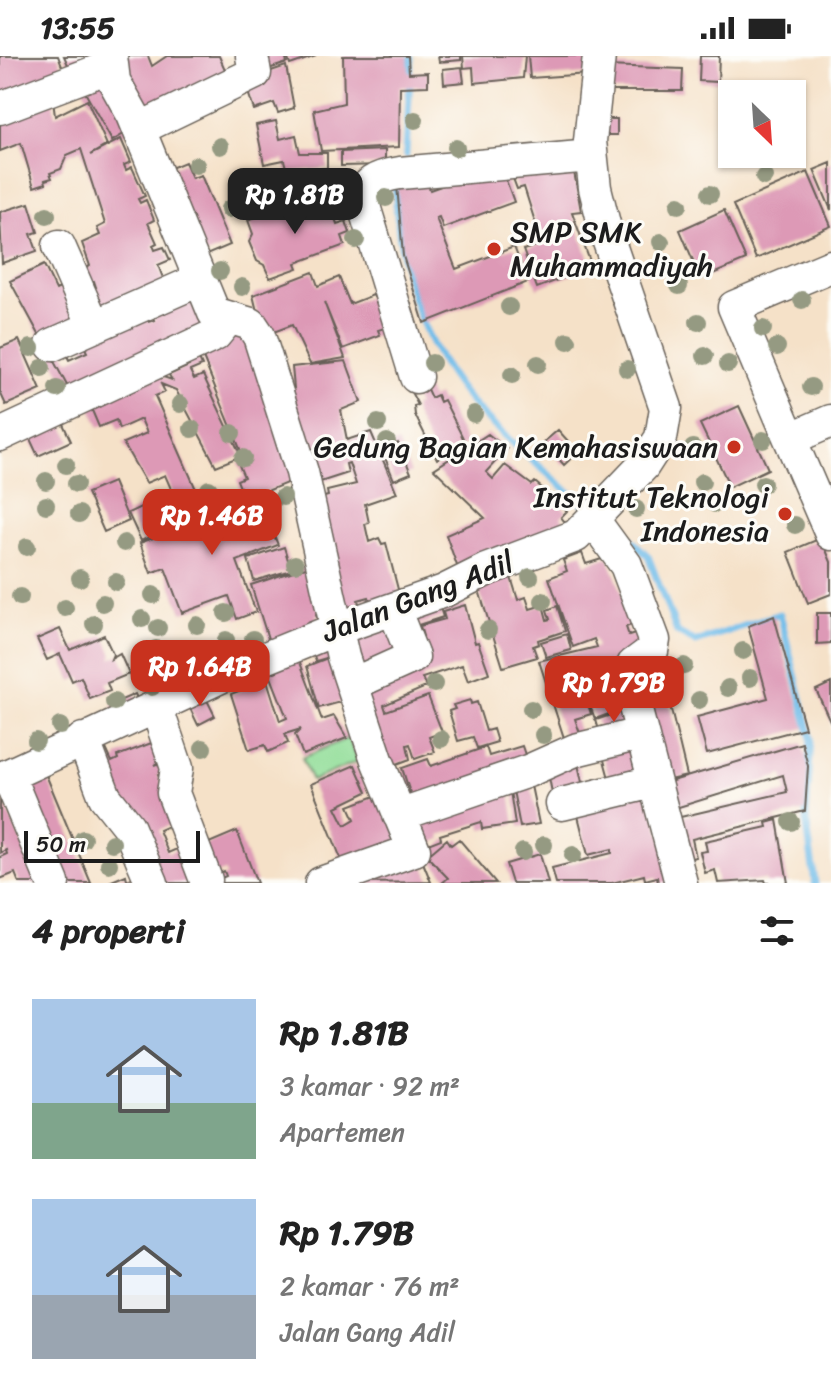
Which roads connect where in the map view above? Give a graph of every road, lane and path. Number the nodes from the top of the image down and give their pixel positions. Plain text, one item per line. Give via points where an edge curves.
1 (252, 56) edge
2 (599, 56) edge
3 (111, 61) edge
4 (0, 108) edge
5 (133, 133) junction
6 (591, 156) junction
7 (59, 246) dead end
8 (831, 266) edge
9 (192, 282) junction
10 (229, 318) junction
11 (94, 326) junction
12 (52, 345) dead end
13 (416, 377) dead end
14 (831, 421) edge
15 (0, 435) edge
16 (790, 439) junction
17 (601, 513) junction
18 (831, 534) edge
19 (394, 609) junction
20 (339, 628) junction
21 (353, 684) junction
22 (156, 706) junction
23 (640, 734) junction
24 (83, 739) junction
25 (4, 777) edge
26 (653, 782) junction
27 (562, 804) dead end
28 (399, 815) junction
29 (206, 880) dead end
30 (53, 883) edge
31 (152, 883) edge
32 (321, 883) edge
33 (681, 883) edge

1 - 5 street via 255,73
2 - 6 street, Jalan Gang Adil
3 - 4 street
3 - 5 street
5 - 9 street
6 - 13 street via 400,173 367,186 364,206
6 - 17 street, Jalan Gang Adil via 603,224 666,408 664,431 654,452
7 - 11 street
8 - 16 street via 734,307
9 - 10 street via 214,313
9 - 11 street
10 - 15 street via 215,335
10 - 20 street via 251,324 259,336 302,472
11 - 12 street
14 - 16 street
16 - 18 street
17 - 19 street, Jalan Gang Adil via 562,543
17 - 23 street via 654,640 652,651 629,671
19 - 20 street, Jalan Gang Adil
19 - 21 street via 413,657
20 - 21 street
20 - 22 street, Jalan Gang Adil
21 - 28 street
22 - 24 street, Jalan Gang Adil
22 - 29 street via 177,768 173,793
23 - 26 street
23 - 28 street via 585,747
24 - 25 street, Jalan Gang Adil
24 - 31 street via 105,797 128,826
25 - 30 street
26 - 27 street
26 - 33 street
28 - 32 street via 414,850

